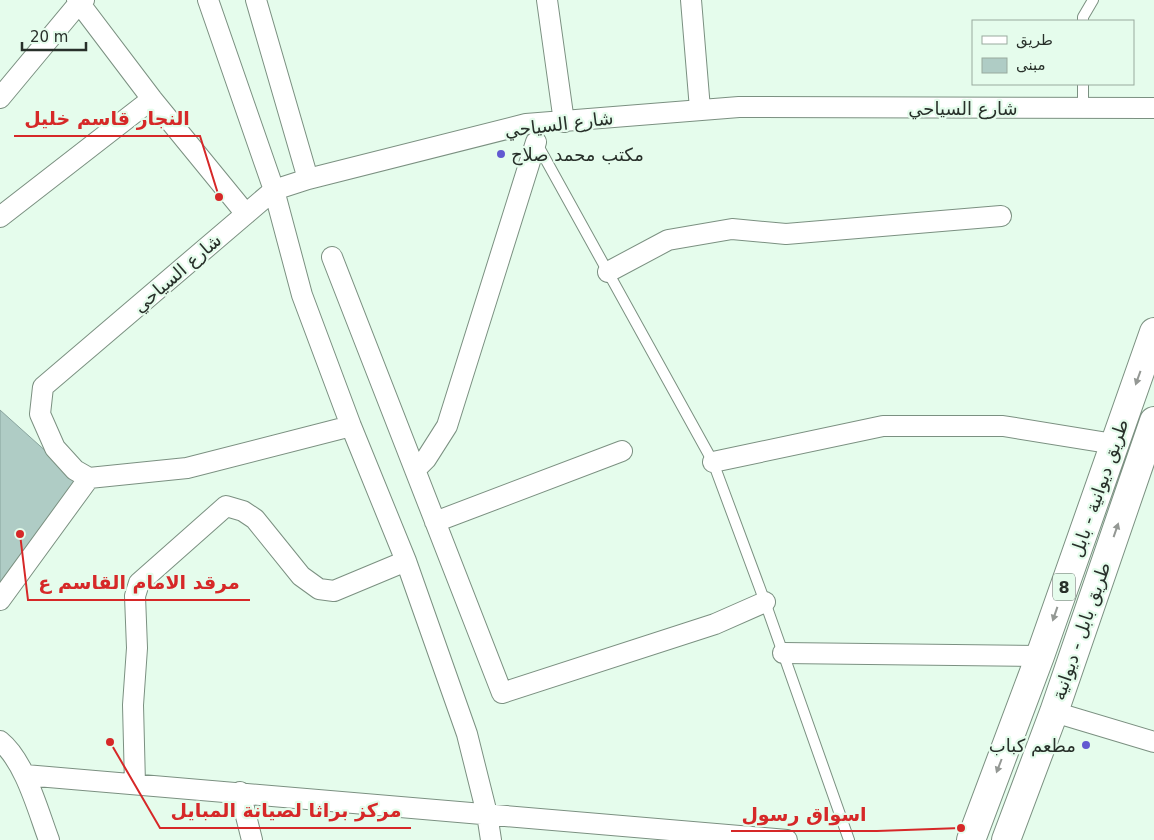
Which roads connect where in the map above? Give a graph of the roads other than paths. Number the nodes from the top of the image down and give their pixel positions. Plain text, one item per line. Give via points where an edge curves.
1 (208, 0) edge
2 (256, 0) edge
3 (547, 0) edge
4 (691, 0) edge
5 (1093, 0) edge
6 (80, 1) edge
7 (1083, 20) edge
8 (1083, 85) edge
9 (0, 98) edge
10 (152, 99) junction
11 (1084, 108) junction
12 (1154, 108) edge
13 (700, 109) junction
14 (564, 122) junction
15 (526, 124) junction
16 (536, 142) junction
17 (308, 179) junction
18 (274, 190) junction
19 (246, 214) junction
20 (1001, 216) dead end
21 (0, 217) edge
22 (332, 257) dead end
23 (608, 272) junction
24 (1154, 332) edge
25 (1154, 421) edge
26 (351, 426) junction
27 (1114, 444) junction
28 (622, 451) dead end
29 (1148, 454) edge
30 (713, 462) junction
31 (415, 470) junction
32 (89, 478) junction
33 (435, 522) junction
34 (406, 561) junction
35 (0, 600) edge
36 (765, 602) junction
37 (783, 653) junction
38 (1040, 656) junction
39 (1054, 712) junction
40 (0, 741) edge
41 (1154, 742) edge
42 (25, 775) junction
43 (135, 784) junction
44 (240, 792) junction
45 (487, 814) junction
46 (49, 840) edge
47 (252, 840) edge
48 (491, 840) edge
49 (787, 840) edge
50 (849, 840) edge
51 (971, 840) edge
52 (1006, 840) edge

1 - 18 street
2 - 17 street
3 - 14 street
4 - 13 street
5 - 7 lane
6 - 9 street
6 - 10 street
8 - 11 lane
10 - 19 street
10 - 21 street
11 - 12 street, شارع السياحي
11 - 13 street, شارع السياحي
13 - 14 street, شارع السياحي
14 - 15 street, شارع السياحي
15 - 16 lane
15 - 17 street, شارع السياحي
16 - 23 lane
16 - 31 street via 447,426 426,460
17 - 18 street, شارع السياحي
18 - 19 street, شارع السياحي
18 - 26 street via 302,295
19 - 32 street, شارع السياحي via 43,388 40,414 56,448 75,470
20 - 23 street via 786,234 732,229 668,240
22 - 31 street
23 - 30 lane
24 -> 27 highway, طريق ديوانية - بابل / 8
25 - 29 highway, طريق بابل - ديوانية / 8
26 - 32 street via 187,468
26 - 34 street
27 - 30 street via 1003,426 883,426
27 -> 38 highway, طريق ديوانية - بابل / 8
28 - 33 street
39 -> 29 highway, طريق بابل - ديوانية / 8
30 - 36 lane
31 - 33 street
32 - 35 street
33 - 36 street via 502,693 715,624
34 - 43 street via 334,591 319,589 301,576 255,519 226,506 140,582 136,596 133,705
34 - 45 street via 467,734
36 - 37 lane
37 - 38 street
37 - 50 lane
38 -> 51 highway, طريق ديوانية - بابل / 8
39 - 41 street
39 - 52 highway, طريق بابل - ديوانية / 8
40 - 42 street
42 - 43 street
42 - 46 street
43 - 44 street
44 - 45 street
44 - 47 street
45 - 48 street
45 - 49 street

